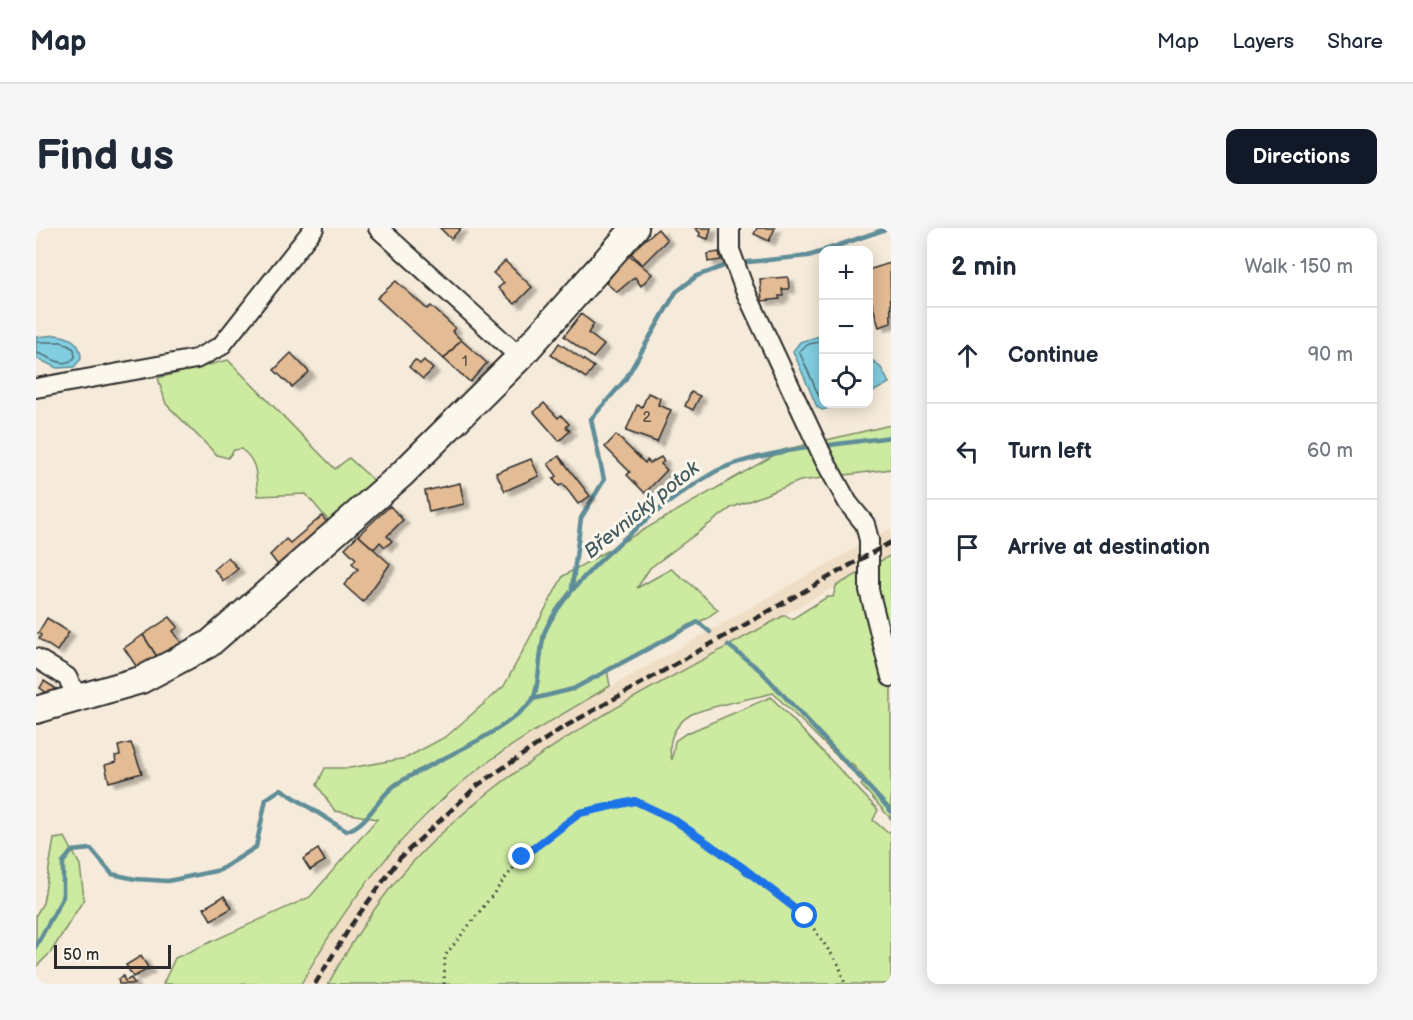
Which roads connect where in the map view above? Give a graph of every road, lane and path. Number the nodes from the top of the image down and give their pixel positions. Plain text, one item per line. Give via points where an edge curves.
1 (314, 228) edge
2 (378, 228) edge
3 (635, 228) edge
4 (730, 228) edge
5 (520, 357) junction
6 (36, 388) edge
7 (36, 658) edge
8 (891, 677) edge
9 (79, 699) junction
10 (36, 710) edge
11 (444, 984) edge
12 (845, 984) edge

1 - 6 street via 221,346 196,359
2 - 5 street
3 - 5 street
4 - 8 street via 730,250 744,288 825,461 848,503 865,524 869,540 869,590
5 - 9 street via 401,475 209,644 141,680
7 - 9 street via 67,677
9 - 10 street
11 - 12 path via 446,956 522,857 580,813 635,801 673,819 805,916 839,966

